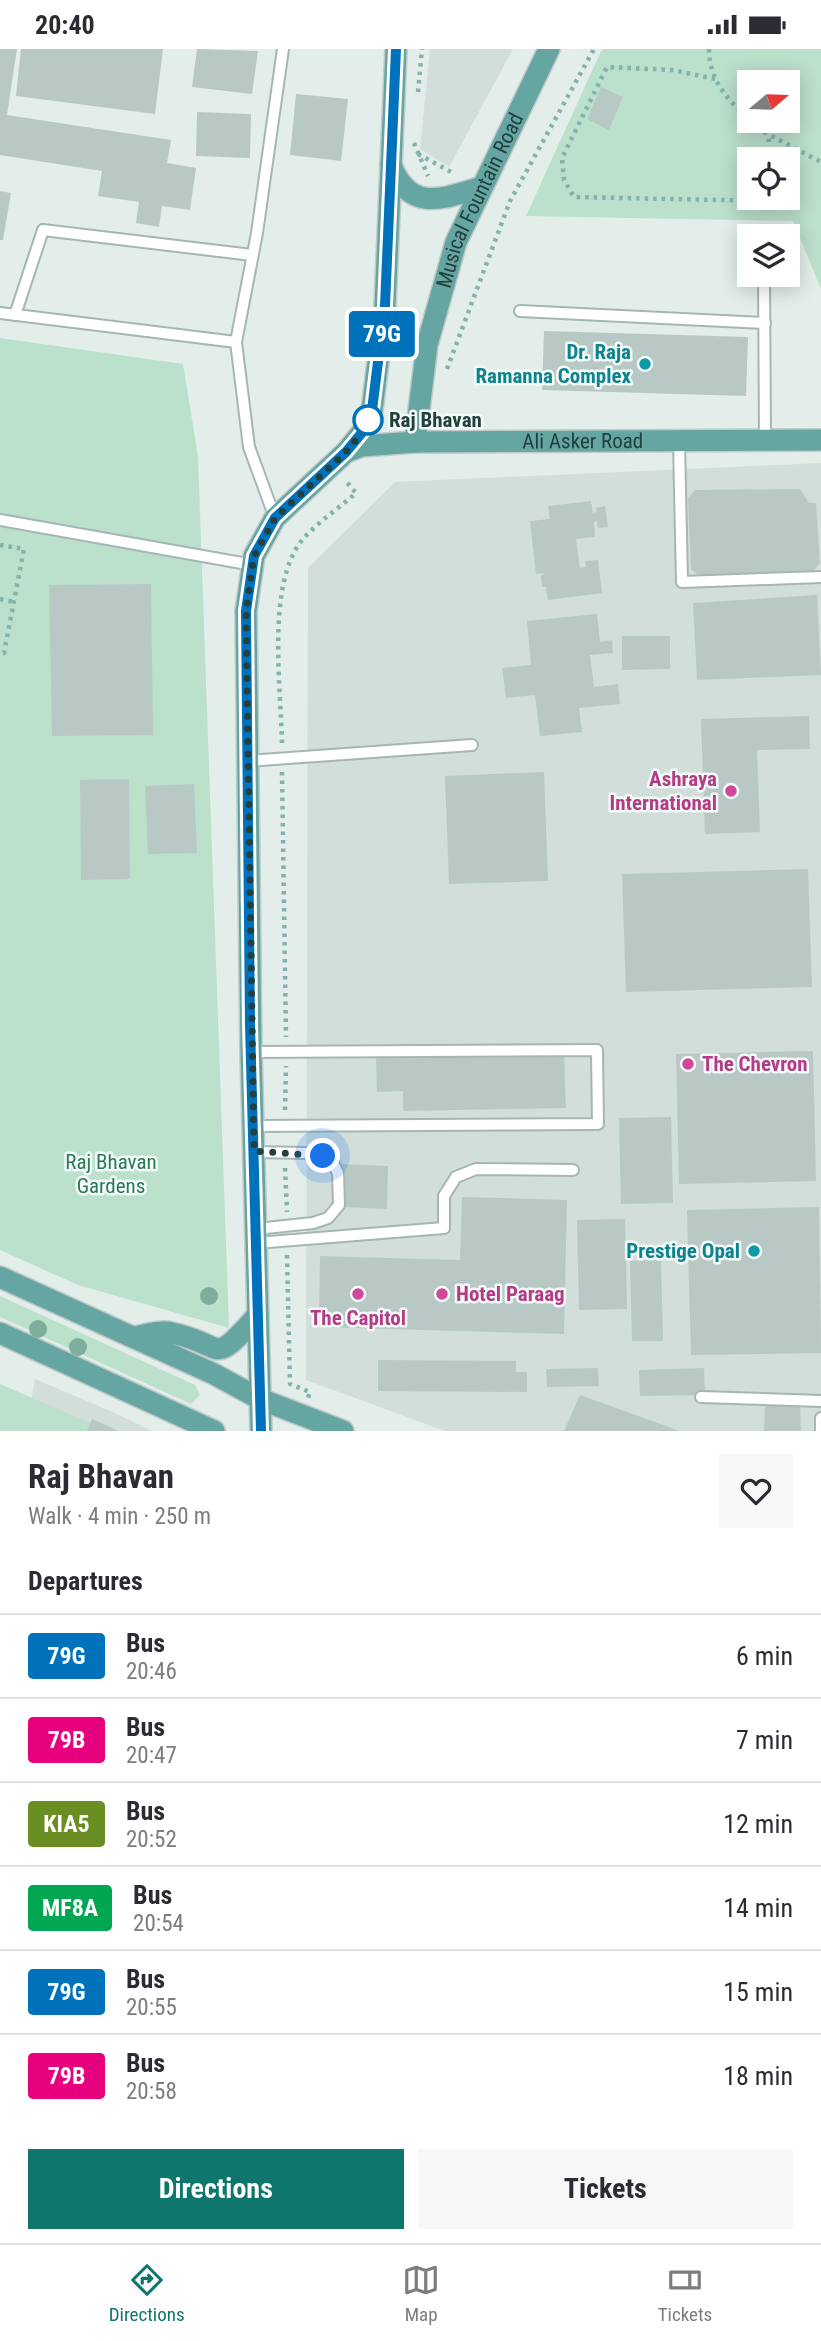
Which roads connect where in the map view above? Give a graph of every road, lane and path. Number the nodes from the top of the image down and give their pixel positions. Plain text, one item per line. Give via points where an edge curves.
1 (283, 49) edge
2 (396, 49) edge
3 (422, 49) edge
4 (549, 49) edge
5 (594, 49) edge
6 (709, 49) edge
7 (715, 79) junction
8 (417, 102) dead end
9 (737, 109) edge
10 (415, 129) dead end
11 (769, 134) joint
12 (768, 147) edge
13 (417, 153) junction
14 (390, 162) junction
15 (821, 162) edge
16 (453, 173) dead end
17 (491, 191) junction
18 (421, 198) junction
19 (737, 200) edge
20 (510, 201) junction
21 (252, 255) junction
22 (764, 287) edge
23 (520, 311) dead end
24 (0, 313) edge
25 (15, 315) junction
26 (765, 323) junction
27 (236, 342) junction
28 (447, 370) dead end
29 (821, 440) edge
30 (765, 441) junction
31 (415, 442) junction
32 (679, 443) junction
33 (346, 452) junction
34 (344, 479) dead end
35 (275, 518) junction
36 (0, 520) edge
37 (0, 545) edge
38 (253, 565) junction
39 (821, 577) edge
40 (0, 599) edge
41 (14, 602) junction
42 (0, 653) edge
43 (472, 745) dead end
44 (282, 758) junction
45 (246, 761) junction
46 (286, 1051) junction
47 (251, 1052) junction
48 (284, 1125) junction
49 (253, 1126) junction
50 (254, 1151) junction
51 (284, 1151) junction
52 (573, 1170) dead end
53 (287, 1226) junction
54 (256, 1236) junction
55 (287, 1240) junction
56 (0, 1277) edge
57 (258, 1315) junction
58 (0, 1333) edge
59 (134, 1337) junction
60 (701, 1397) dead end
61 (260, 1399) junction
62 (821, 1401) edge
63 (307, 1402) dead end
64 (821, 1418) edge
65 (214, 1431) edge
66 (261, 1431) edge
67 (343, 1431) edge
68 (821, 1431) edge

1 - 21 lane
2 - 14 main road
3 - 8 path
4 - 17 main road, Musical Fountain Road
5 - 20 path
6 - 7 path
7 - 9 path
7 - 19 path via 672,70 607,67 562,158 564,180 574,197
10 - 13 path
11 - 12 path
11 - 15 path
13 - 16 path
13 - 18 path via 428,173
14 - 18 main road via 404,190
14 - 33 main road via 385,306 376,386 365,429
17 - 18 main road
17 - 20 path
17 - 31 main road, Musical Fountain Road via 456,242 427,345
20 - 28 path
21 - 25 lane via 43,230
21 - 27 lane
22 - 26 lane
23 - 26 lane
24 - 25 lane
25 - 27 lane
26 - 30 lane
27 - 35 lane via 250,447
29 - 30 main road, Ali Asker Road
30 - 32 main road, Ali Asker Road
31 - 32 main road, Ali Asker Road
31 - 33 main road, Ali Asker Road via 362,446
32 - 39 lane via 682,582
33 - 35 main road
34 - 44 path via 356,493 303,539 281,587
35 - 38 main road
36 - 38 lane
37 - 41 path via 24,549
38 - 45 main road via 246,611
40 - 41 path
41 - 42 path via 4,653
43 - 44 lane
44 - 45 lane
44 - 46 path
45 - 47 main road
46 - 47 lane
46 - 48 path
46 - 48 lane via 597,1050 598,1123
47 - 49 main road
48 - 49 lane
49 - 50 main road
50 - 51 lane
50 - 54 main road
51 - 53 path
51 - 53 lane via 323,1156 338,1173 339,1205 328,1218
52 - 55 lane via 476,1169 456,1177 444,1196 444,1228
53 - 54 lane
54 - 55 lane
54 - 57 main road
55 - 63 path via 290,1384 310,1392
56 - 59 main road
57 - 59 main road via 222,1350 170,1332
57 - 61 main road
58 - 65 main road
59 - 61 main road
60 - 62 lane
61 - 66 main road
61 - 67 main road
64 - 68 lane

